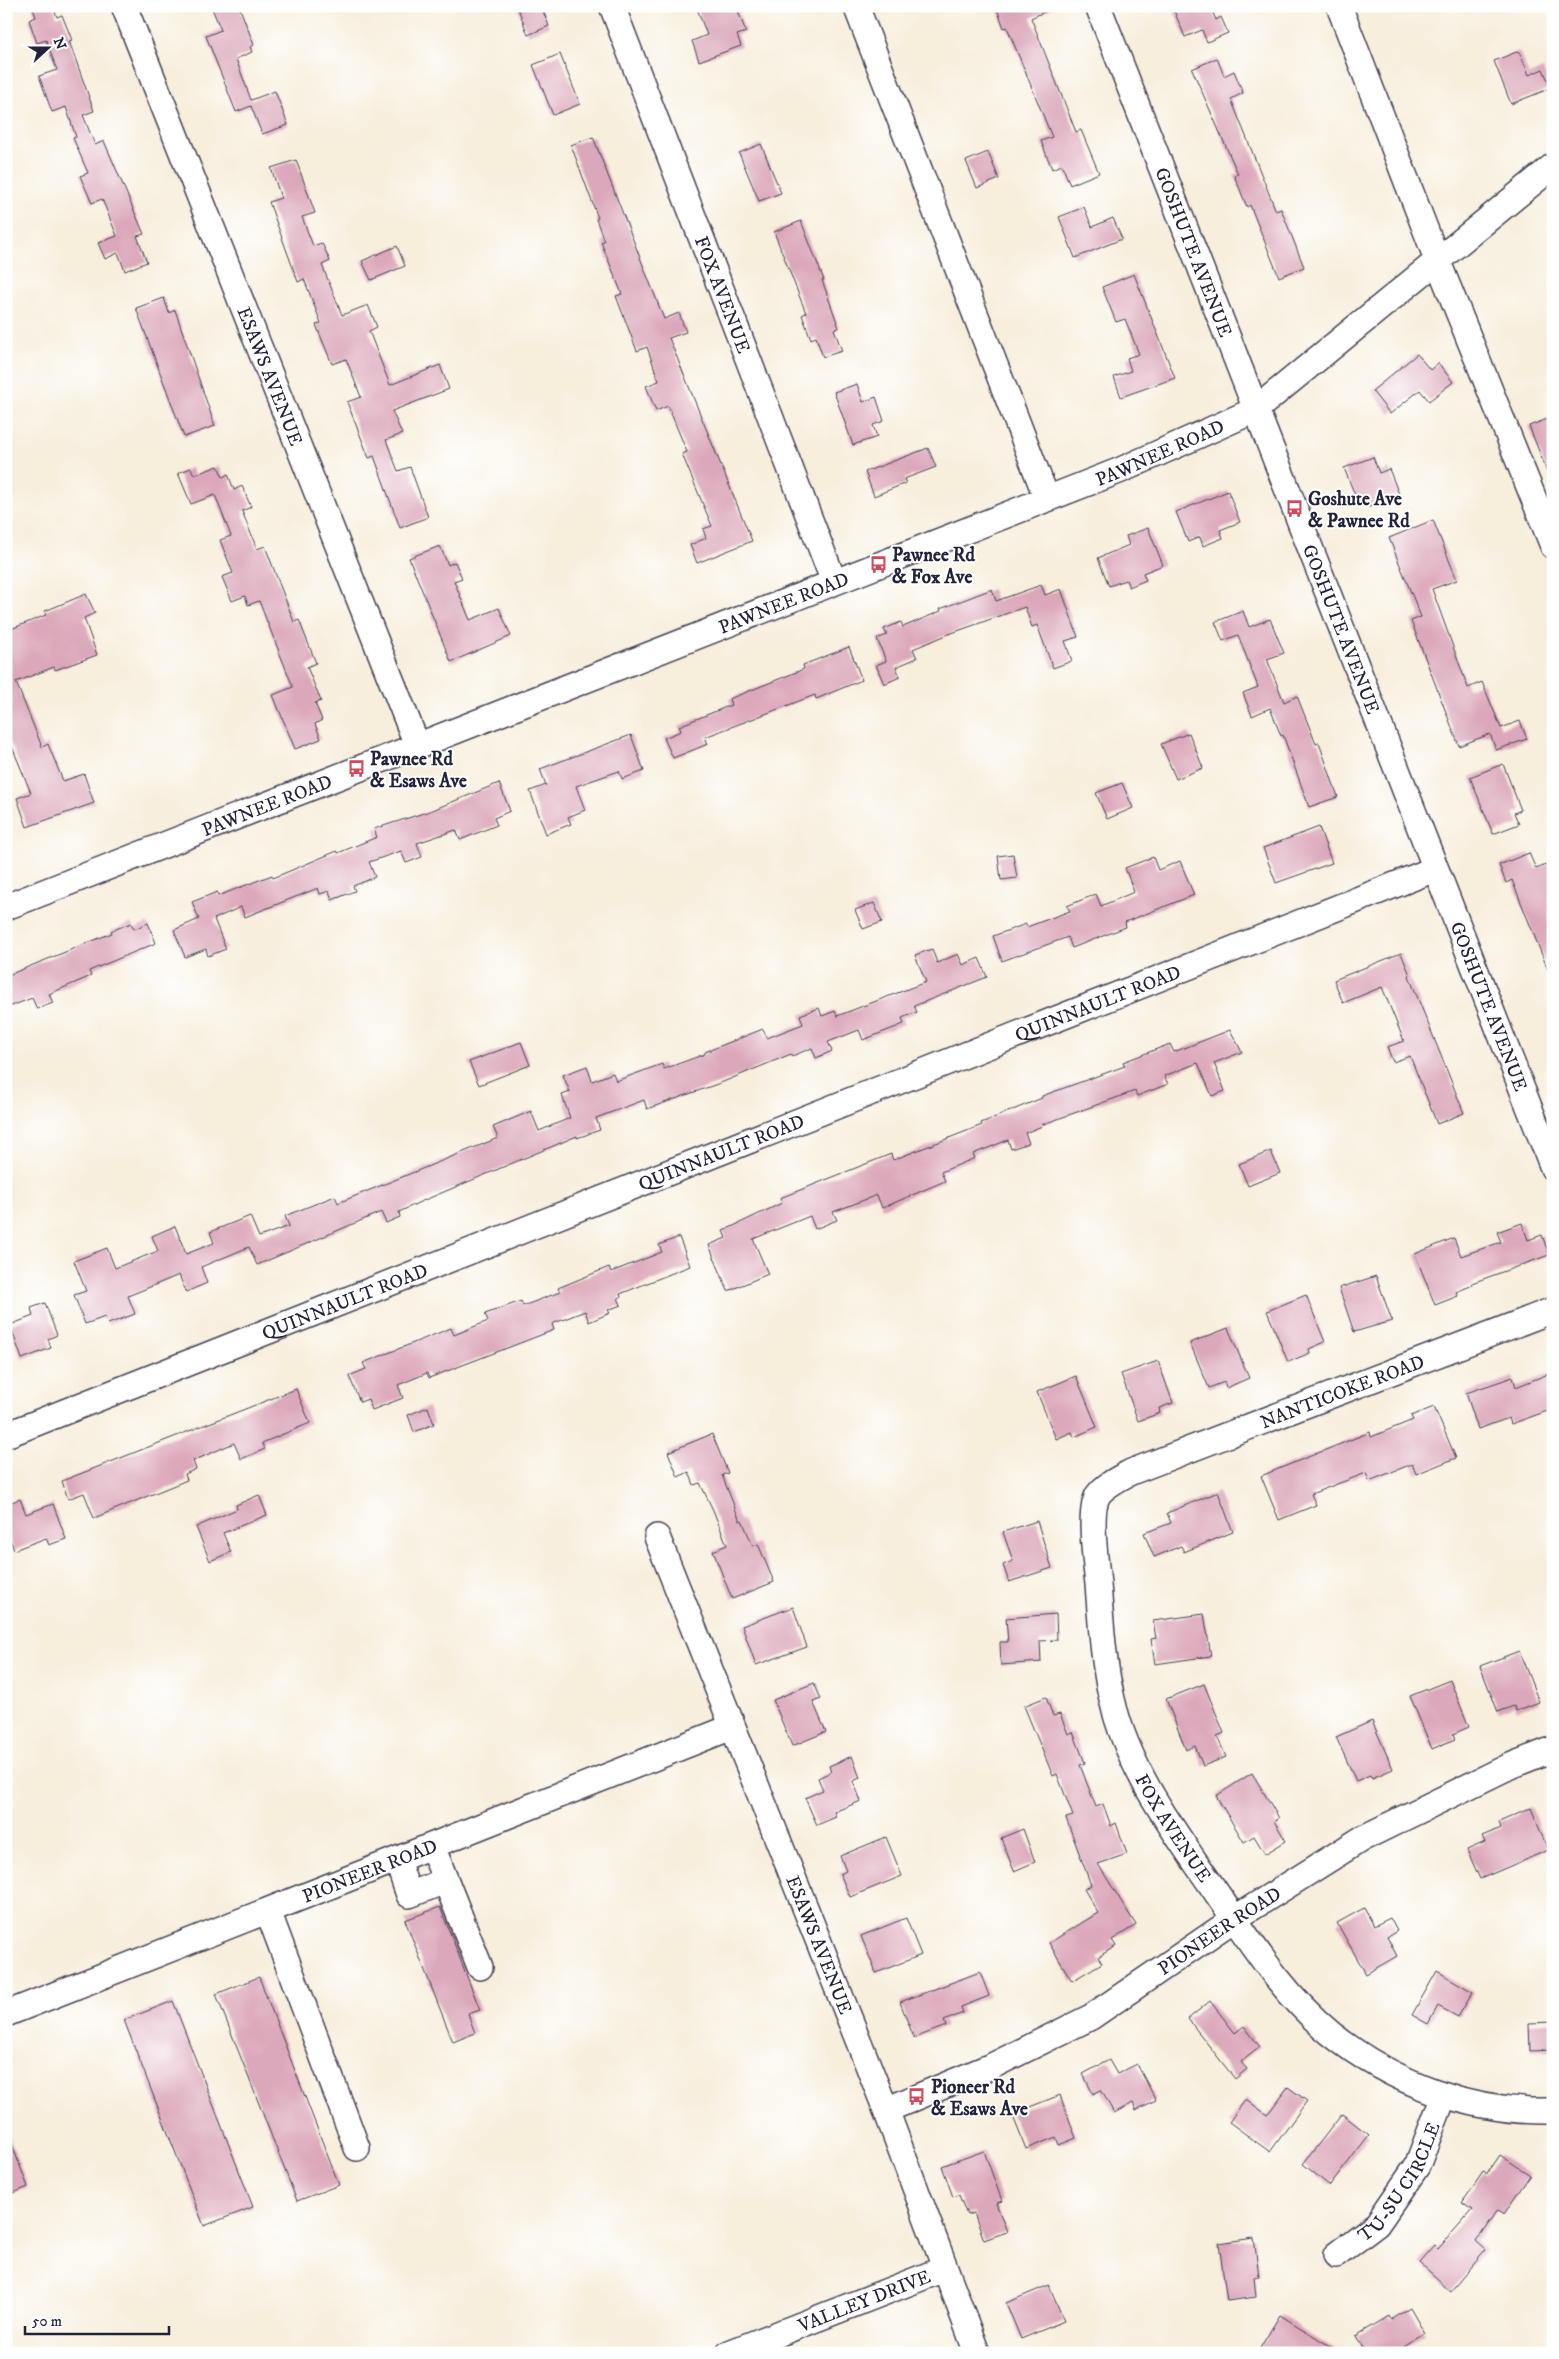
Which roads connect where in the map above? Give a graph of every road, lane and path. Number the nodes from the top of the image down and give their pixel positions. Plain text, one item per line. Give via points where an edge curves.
1 (124, 6) edge
2 (612, 6) edge
3 (856, 6) edge
4 (1098, 6) edge
5 (1339, 6) edge
6 (1553, 166) edge
7 (1438, 262) junction
8 (1255, 410) junction
9 (1047, 499) junction
10 (1553, 546) edge
11 (834, 582) junction
12 (417, 745) junction
13 (1435, 869) junction
14 (6, 907) edge
15 (1553, 1168) edge
16 (1553, 1310) edge
17 (6, 1435) edge
18 (1131, 1472) joint
19 (657, 1537) dead end
20 (732, 1727) junction
21 (1553, 1749) edge
22 (432, 1846) junction
23 (397, 1860) junction
24 (445, 1882) junction
25 (268, 1911) junction
26 (1234, 1919) junction
27 (480, 1967) dead end
28 (6, 2014) edge
29 (1444, 2096) junction
30 (886, 2110) junction
31 (1553, 2111) edge
32 (357, 2148) dead end
33 (1336, 2255) dead end
34 (944, 2269) junction
35 (729, 2353) edge
36 (977, 2353) edge

1 - 12 street, ESAWS AVENUE
2 - 11 street, FOX AVENUE
3 - 9 street
4 - 8 street, GOSHUTE AVENUE
5 - 7 street
6 - 7 street, PAWNEE ROAD
7 - 8 street, PAWNEE ROAD
7 - 10 street
8 - 9 street, PAWNEE ROAD
8 - 13 street, GOSHUTE AVENUE
9 - 11 street, PAWNEE ROAD
11 - 12 street, PAWNEE ROAD
12 - 14 street, PAWNEE ROAD
13 - 15 street, GOSHUTE AVENUE
13 - 17 street, QUINNAULT ROAD
16 - 18 street, NANTICOKE ROAD
18 - 26 street, FOX AVENUE via 1097,1496 1093,1519 1103,1641 1112,1700 1125,1740 1142,1776 1169,1824
19 - 20 street, ESAWS AVENUE
20 - 22 street, PIONEER ROAD
20 - 30 street, ESAWS AVENUE
21 - 26 street, PIONEER ROAD via 1510,1766 1363,1838
22 - 23 street, PIONEER ROAD
22 - 24 street
23 - 24 street via 409,1895
23 - 25 street, PIONEER ROAD
24 - 27 street
25 - 28 street, PIONEER ROAD
25 - 32 street
26 - 29 street, FOX AVENUE via 1280,1983 1329,2032 1366,2059
26 - 30 street, PIONEER ROAD via 1091,2017 994,2065
29 - 31 street, FOX AVENUE via 1496,2109
29 - 33 street, TU-SU CIRCLE via 1418,2166 1377,2224
30 - 34 street, ESAWS AVENUE
34 - 35 street, VALLEY DRIVE
34 - 36 street, ESAWS AVENUE

